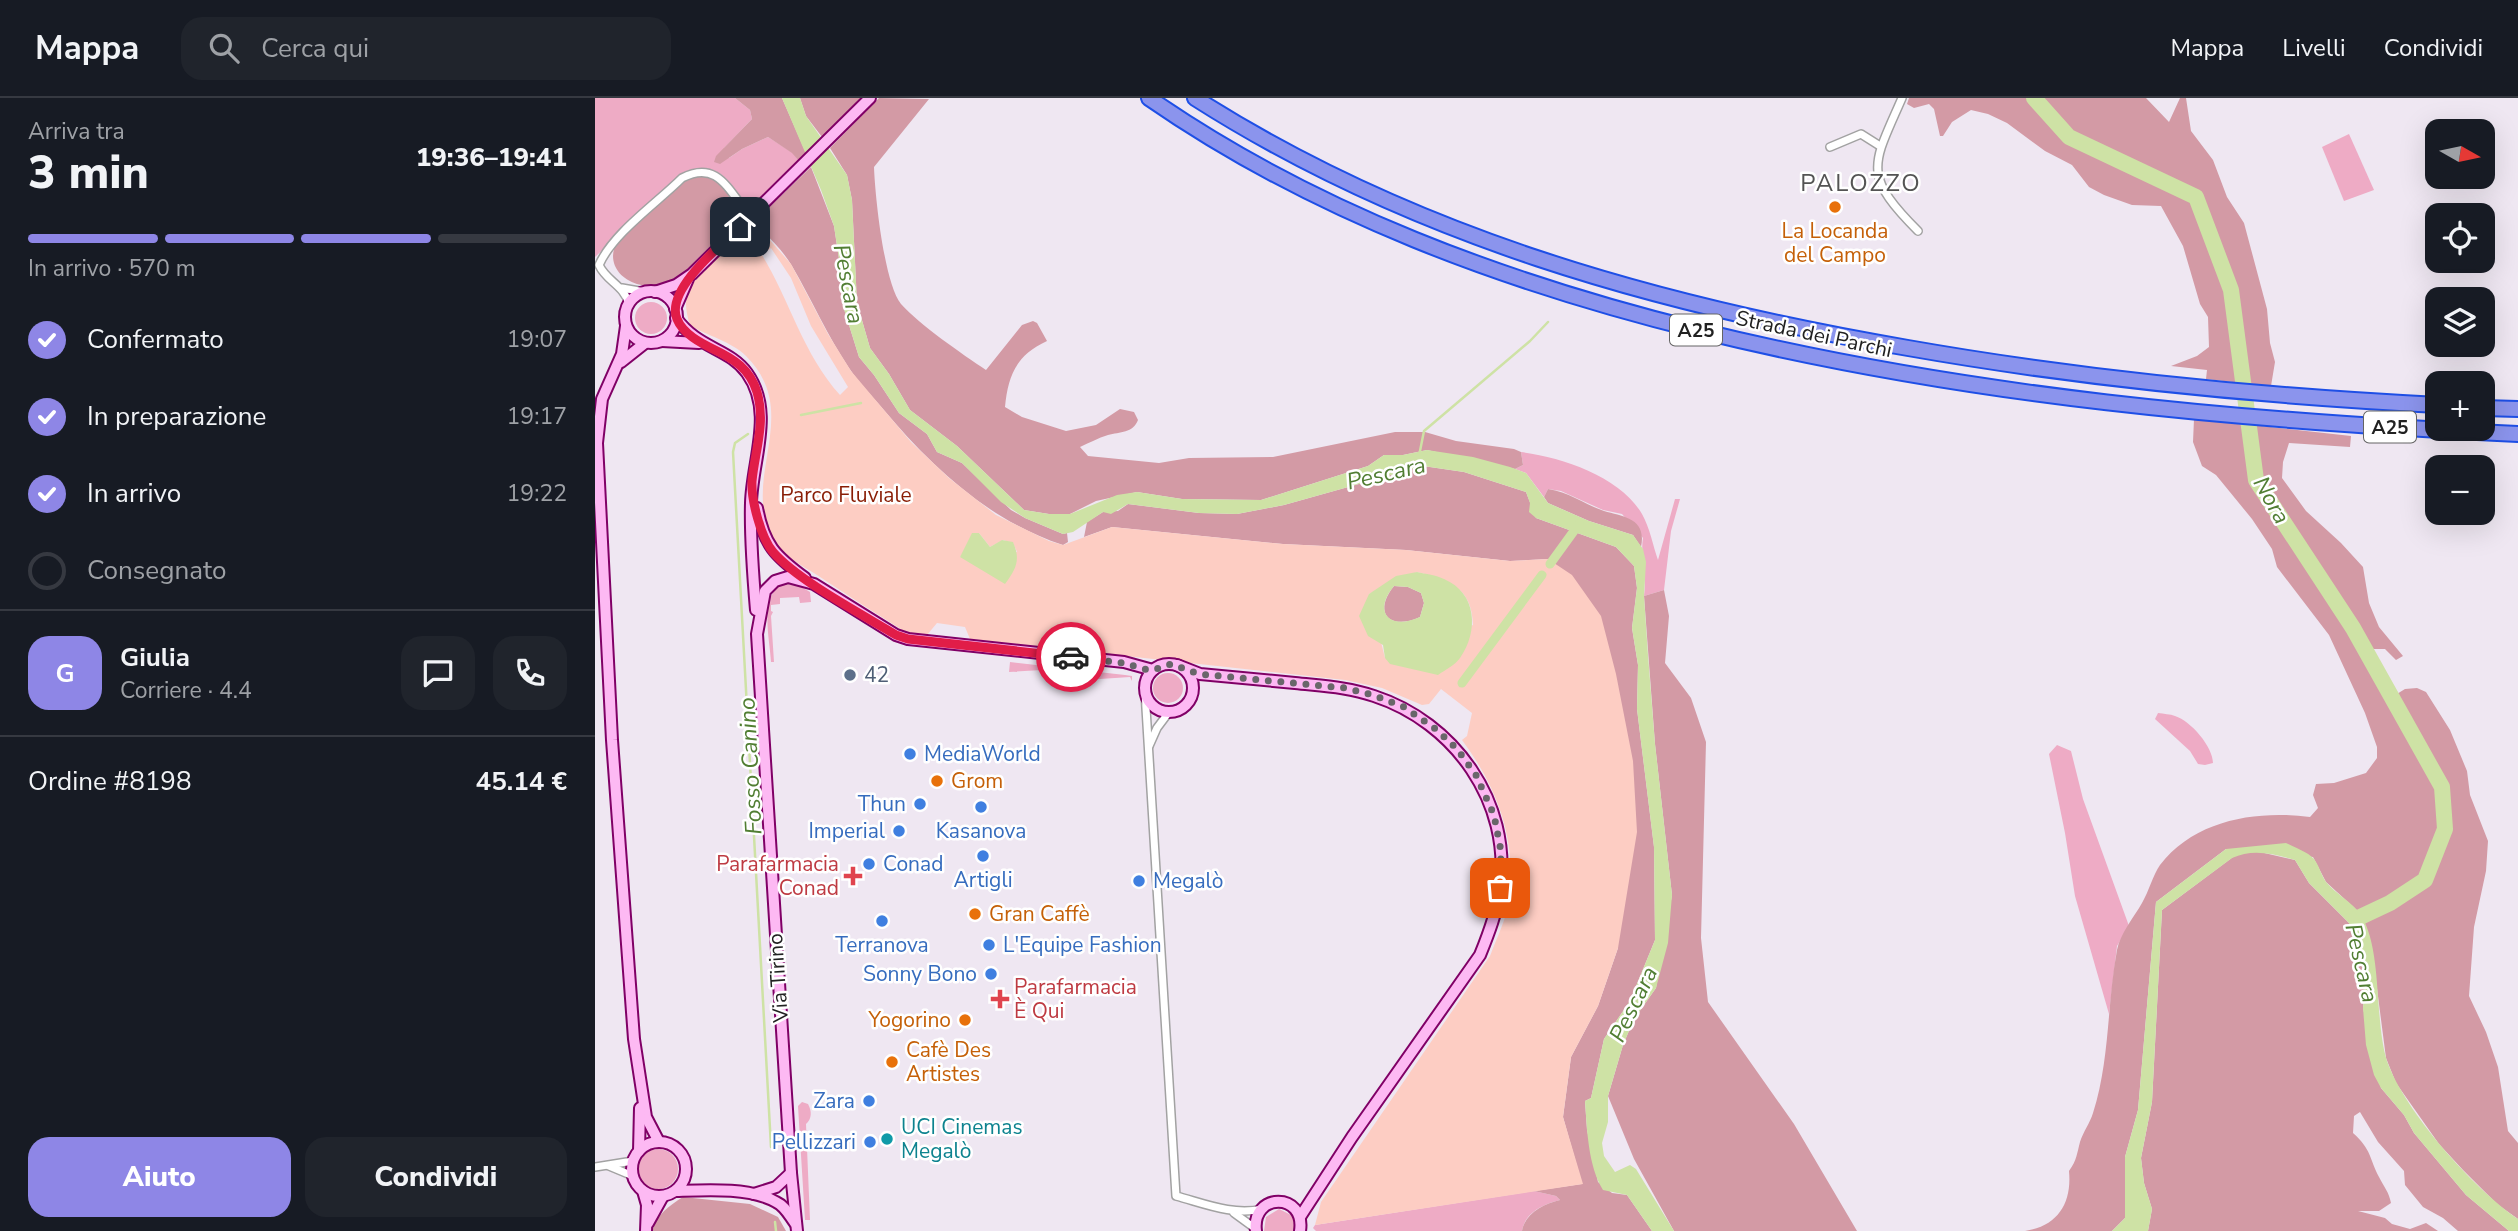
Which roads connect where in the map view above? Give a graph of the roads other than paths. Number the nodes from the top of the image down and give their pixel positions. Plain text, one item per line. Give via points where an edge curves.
1 (1149, 98) edge
2 (1195, 98) edge
3 (1902, 98) edge
4 (868, 100) edge
5 (1830, 146) dead end
6 (1880, 146) junction
7 (739, 202) dead end
8 (1918, 231) dead end
9 (692, 274) junction
10 (599, 275) edge
11 (622, 288) junction
12 (650, 292) junction
13 (629, 304) junction
14 (676, 314) junction
15 (627, 326) junction
16 (662, 341) junction
17 (645, 342) junction
18 (711, 348) junction
19 (614, 369) junction
20 (2425, 404) edge
21 (2495, 408) edge
22 (2518, 409) edge
23 (2518, 434) edge
24 (752, 484) junction
25 (814, 584) junction
26 (757, 634) junction
27 (1177, 666) junction
28 (1153, 670) junction
29 (1145, 692) junction
30 (1169, 712) junction
31 (1148, 750) junction
32 (640, 1087) junction
33 (659, 1142) junction
34 (636, 1156) junction
35 (608, 1166) junction
36 (595, 1167) edge
37 (686, 1171) junction
38 (791, 1173) junction
39 (633, 1176) junction
40 (712, 1190) junction
41 (643, 1191) junction
42 (676, 1191) junction
43 (754, 1194) junction
44 (663, 1196) junction
45 (1262, 1209) junction
46 (1231, 1210) junction
47 (1302, 1225) edge
48 (646, 1228) edge
49 (796, 1228) edge
50 (1256, 1230) edge

1 - 23 highway, Strada dei Parchi / A25 via 1233,151 1401,235 1509,276 1734,339 2005,390 2263,419
2 - 20 highway, Strada dei Parchi / A25 via 1327,174 1411,212 1517,253 1736,314 2038,370 2190,388
3 - 6 street
4 - 9 street
5 - 6 street via 1861,134
6 - 8 street via 1878,176 1884,192
7 - 10 street via 718,177 691,173 605,251
9 - 12 street via 676,285
9 - 14 street
10 - 11 street
11 - 12 street
11 - 13 street
12 - 13 street
12 - 14 street via 666,296
13 - 15 street
14 - 16 street via 674,329
14 - 18 street via 690,335
15 - 17 street via 633,337
15 - 19 street
16 - 17 street
16 - 18 street via 687,341
17 - 19 street
18 - 24 street via 737,362 758,394 761,428
19 - 32 street via 599,412 597,443 613,740
21 - 22 highway
24 - 25 street via 767,542 778,557
24 - 26 street
25 - 26 street, Via Tirino via 788,577 769,586 762,598
25 - 28 street, Via Tirino via 908,639
26 - 38 street, Via Tirino
27 - 28 street via 1164,664
27 - 30 street via 1189,675 1192,694 1184,707
27 - 47 street via 1199,674 1345,688 1404,707 1457,749 1476,775 1494,815 1501,851 1500,888 1492,928 1480,955 1352,1137
28 - 29 street
29 - 30 street via 1156,709
29 - 31 street
30 - 31 street
31 - 46 street via 1176,1196
32 - 33 street via 646,1117
32 - 34 street
33 - 34 street via 645,1146
33 - 37 street via 682,1154
34 - 35 street
34 - 39 street
35 - 36 street
35 - 39 street
37 - 40 street
37 - 42 street
38 - 43 street via 776,1187
38 - 49 street, Via Tirino
39 - 41 street
40 - 42 street
40 - 43 street
41 - 44 street
41 - 48 street
42 - 44 street
43 - 49 street via 777,1202
44 - 48 street
45 - 46 street
45 - 47 street via 1273,1202 1292,1206
45 - 50 street
46 - 50 street

